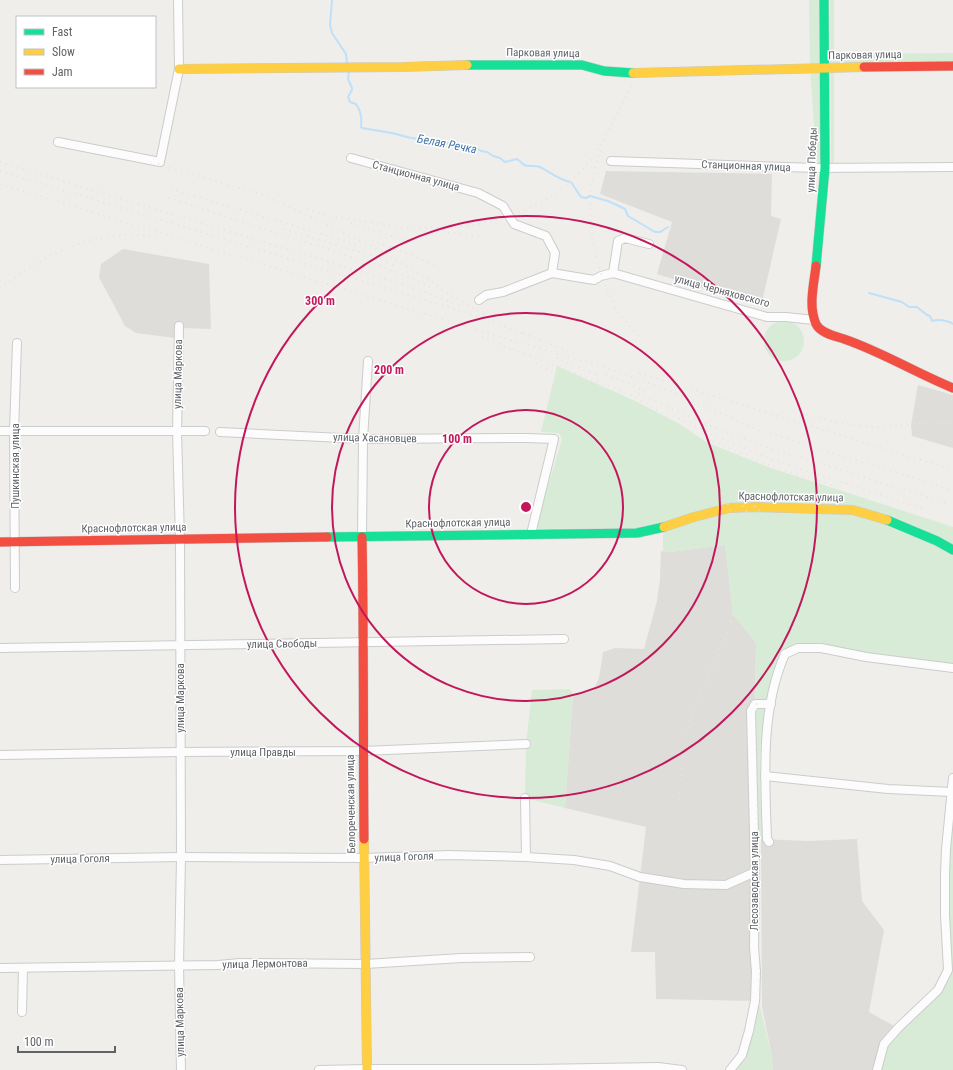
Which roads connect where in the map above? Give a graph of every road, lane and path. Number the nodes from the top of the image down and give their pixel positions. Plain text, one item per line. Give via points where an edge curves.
1 (178, 0) edge
2 (824, 0) edge
3 (953, 66) edge
4 (824, 68) junction
5 (179, 69) junction
6 (58, 142) dead end
7 (351, 158) dead end
8 (611, 161) dead end
9 (953, 167) edge
10 (825, 168) junction
11 (649, 244) dead end
12 (552, 273) junction
13 (613, 273) junction
14 (479, 300) dead end
15 (814, 320) junction
16 (179, 326) dead end
17 (17, 343) dead end
18 (368, 361) dead end
19 (953, 388) edge
20 (0, 431) edge
21 (205, 431) dead end
22 (14, 432) junction
23 (177, 432) junction
24 (220, 432) dead end
25 (363, 438) junction
26 (532, 534) junction
27 (362, 537) junction
28 (180, 540) junction
29 (0, 542) edge
30 (16, 542) junction
31 (953, 550) edge
32 (15, 588) dead end
33 (564, 639) dead end
34 (364, 642) junction
35 (179, 645) junction
36 (0, 648) edge
37 (953, 668) edge
38 (771, 704) junction
39 (526, 744) dead end
40 (180, 752) junction
41 (363, 752) junction
42 (0, 755) edge
43 (765, 776) junction
44 (953, 778) edge
45 (952, 792) edge
46 (525, 798) dead end
47 (769, 842) dead end
48 (181, 857) junction
49 (364, 858) junction
50 (526, 858) junction
51 (0, 860) edge
52 (755, 872) junction
53 (530, 957) dead end
54 (366, 964) junction
55 (180, 965) junction
56 (0, 968) edge
57 (23, 968) junction
58 (22, 1012) dead end
59 (367, 1069) edge
60 (181, 1070) edge
61 (319, 1070) edge
62 (682, 1070) edge
63 (730, 1070) edge
64 (877, 1070) edge

1 - 5 street
2 - 4 street, улица Победы
3 - 4 street, Парковая улица
4 - 5 street, Парковая улица via 629,73 604,71 582,65
4 - 10 street, улица Победы
5 - 6 street via 160,162
7 - 12 street, Станционная улица via 478,193 503,206 514,224 546,236 555,253
8 - 10 street, Станционная улица
9 - 10 street, Станционная улица
10 - 15 street, улица Победы via 812,310
11 - 13 street via 625,238 618,241
12 - 13 street via 594,280
12 - 14 street via 503,292 486,295
13 - 15 street, улица Черняховского via 767,317
15 - 19 street via 822,331 864,346
16 - 23 street, улица Маркова
17 - 22 street, Пушкинская улица
18 - 25 street
20 - 22 street
21 - 23 street
22 - 23 street
22 - 30 street, Пушкинская улица
23 - 28 street, улица Маркова
24 - 25 street, улица Хасановцев
25 - 26 street, улица Хасановцев via 554,439
25 - 27 street
26 - 27 street, Краснофлотская улица
26 - 31 street, Краснофлотская улица via 637,533 729,508 853,510 886,519
27 - 28 street, Краснофлотская улица
27 - 34 street, Белореченская улица
28 - 30 street, Краснофлотская улица
28 - 35 street, улица Маркова
29 - 30 street, Краснофлотская улица
30 - 32 street, Пушкинская улица
33 - 34 street, улица Свободы
34 - 35 street, улица Свободы
34 - 41 street, Белореченская улица
35 - 36 street, улица Свободы
35 - 40 street, улица Маркова
37 - 38 street via 866,657 821,648 798,648 785,654 779,668
38 - 43 street
38 - 52 street, Лесозаводская улица via 755,704 751,711
39 - 41 street, улица Правды
40 - 41 street, улица Правды
40 - 42 street, улица Правды
40 - 48 street, улица Маркова
41 - 49 street, Белореченская улица
43 - 45 street via 888,789
43 - 47 street
44 - 45 street
45 - 64 street via 945,873 948,970 938,990 884,1044
46 - 50 street
48 - 49 street, улица Гоголя
48 - 51 street, улица Гоголя
48 - 55 street, улица Маркова
49 - 50 street, улица Гоголя via 449,855
49 - 54 street, Белореченская улица
50 - 52 street, улица Гоголя via 574,860 610,866 640,877 684,884 726,885
52 - 63 street, Лесозаводская улица via 755,1001 742,1055
53 - 54 street, улица Лермонтова
54 - 55 street, улица Лермонтова via 240,962
54 - 59 street, Белореченская улица
55 - 57 street, улица Лермонтова
55 - 60 street, улица Маркова
56 - 57 street, улица Лермонтова
57 - 58 street
59 - 61 street
59 - 62 street via 658,1066

